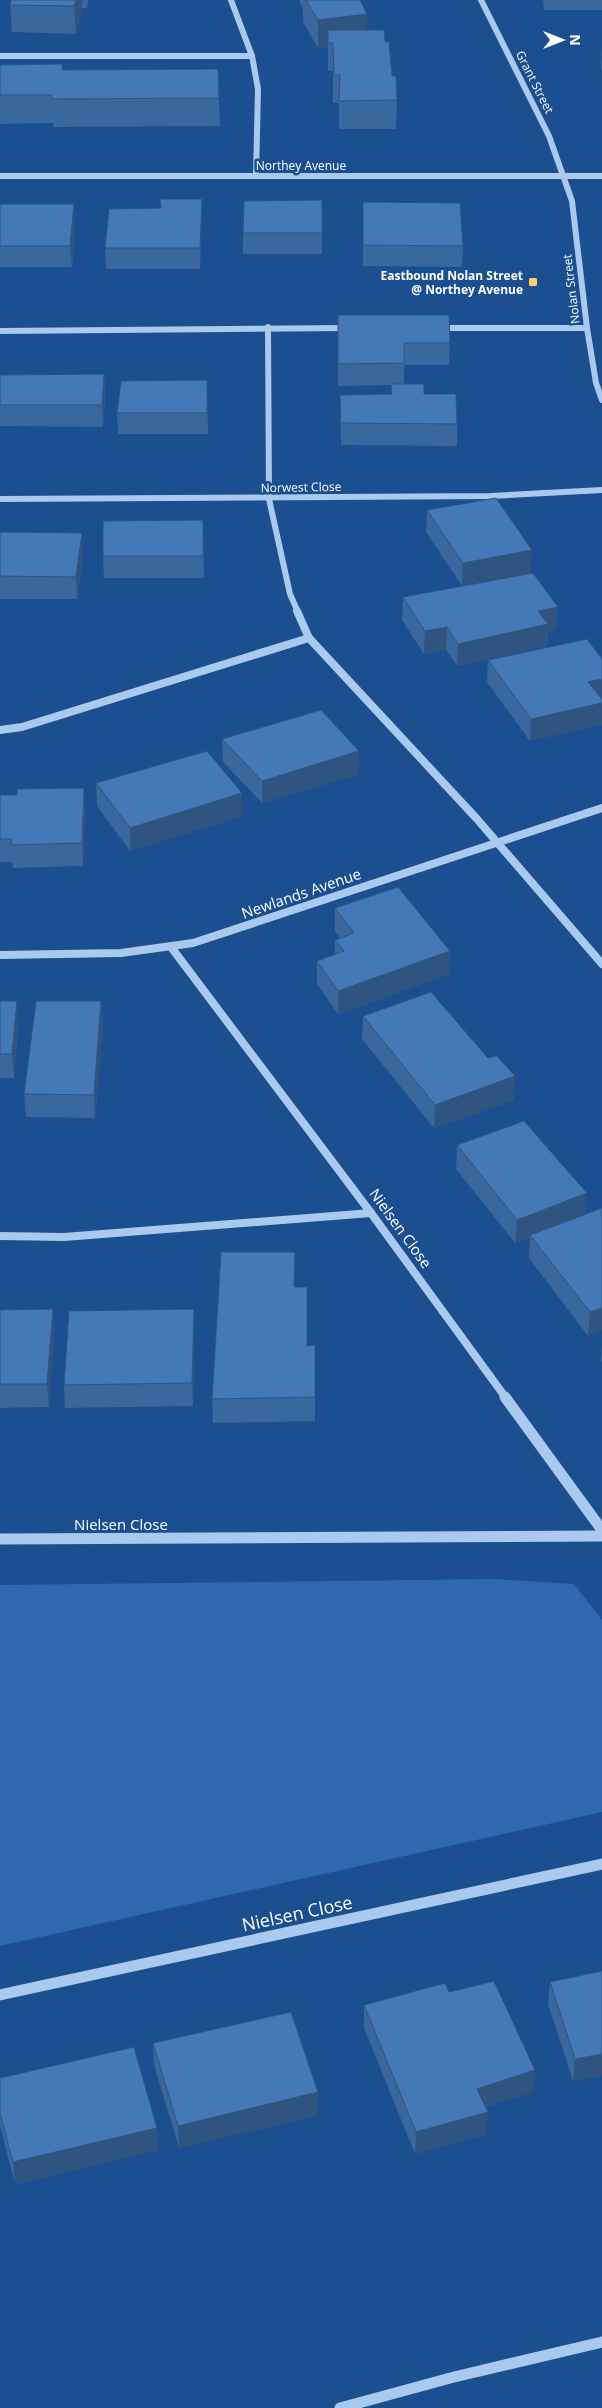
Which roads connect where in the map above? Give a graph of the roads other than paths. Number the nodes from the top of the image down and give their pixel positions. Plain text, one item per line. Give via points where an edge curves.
1 (231, 0) edge
2 (481, 0) edge
3 (0, 56) edge
4 (252, 56) junction
5 (0, 176) edge
6 (256, 176) junction
7 (563, 176) junction
8 (602, 176) edge
9 (268, 327) junction
10 (356, 328) edge
11 (435, 328) edge
12 (586, 328) junction
13 (0, 331) edge
14 (602, 400) edge
15 (602, 490) edge
16 (0, 499) edge
17 (269, 499) junction
18 (309, 638) junction
19 (0, 730) edge
20 (602, 808) edge
21 (497, 842) junction
22 (171, 947) junction
23 (0, 956) edge
24 (602, 964) edge
25 (372, 1213) junction
26 (0, 1236) edge
27 (602, 1530) edge
28 (602, 1536) edge
29 (0, 1539) edge
30 (602, 1864) edge
31 (0, 1995) edge
32 (602, 2342) edge
33 (340, 2408) edge

1 - 4 street
2 - 7 street, Grant Street via 549,136
3 - 4 street
4 - 6 street via 258,89
5 - 6 street, Northey Avenue
6 - 7 street, Northey Avenue
7 - 8 street, Northey Avenue
7 - 12 street, Nolan Street via 572,201
9 - 10 street
9 - 13 street
9 - 17 street
11 - 12 street
12 - 14 street, Nolan Street
15 - 17 street, Norwest Close via 491,496
16 - 17 street, Norwest Close
17 - 18 street via 290,594
18 - 19 street via 31,724
18 - 21 street
20 - 21 street, Newlands Avenue
21 - 22 street, Newlands Avenue via 216,936
21 - 24 street
22 - 23 street, Newlands Avenue via 110,954
22 - 25 street, Nielsen Close
25 - 26 street via 64,1237
25 - 27 street, Nielsen Close
28 - 29 street, Nielsen Close
30 - 31 street, Nielsen Close
32 - 33 street

